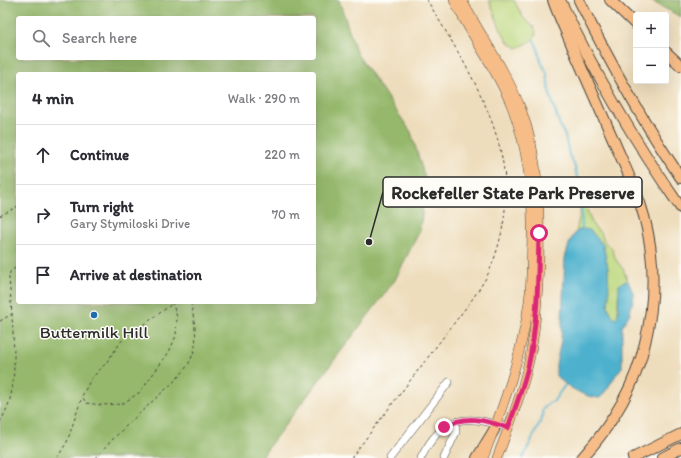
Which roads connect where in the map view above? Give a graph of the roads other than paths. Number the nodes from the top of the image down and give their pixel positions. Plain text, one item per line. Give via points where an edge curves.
1 (454, 0) edge
2 (462, 0) edge
3 (553, 0) edge
4 (560, 0) edge
5 (579, 0) edge
6 (610, 0) edge
7 (633, 22) edge
8 (669, 55) edge
9 (681, 66) edge
10 (681, 178) edge
11 (681, 208) edge
12 (449, 382) dead end
13 (455, 422) junction
14 (495, 427) junction
15 (508, 428) junction
16 (681, 434) edge
17 (681, 448) edge
18 (390, 458) edge
19 (421, 458) edge
20 (444, 458) edge
21 (478, 458) edge
22 (483, 458) edge
23 (497, 458) edge
24 (582, 458) edge
25 (633, 458) edge
26 (662, 458) edge

1 - 14 main road via 511,105 522,139 529,174 532,219 529,302 516,365
2 - 15 main road via 517,99 531,143 538,187 535,324 526,374
3 - 24 highway via 634,188 647,231 652,268 649,322 636,371 627,394 614,416
4 - 11 highway via 583,48 617,108
5 - 10 highway via 627,91
6 - 7 highway
8 - 9 highway
12 - 18 lane
13 - 14 lane via 474,419
13 - 19 lane via 434,435
13 - 20 lane via 456,432
14 - 15 lane
14 - 21 highway
14 - 22 main road
15 - 23 main road
16 - 25 highway
17 - 26 highway

